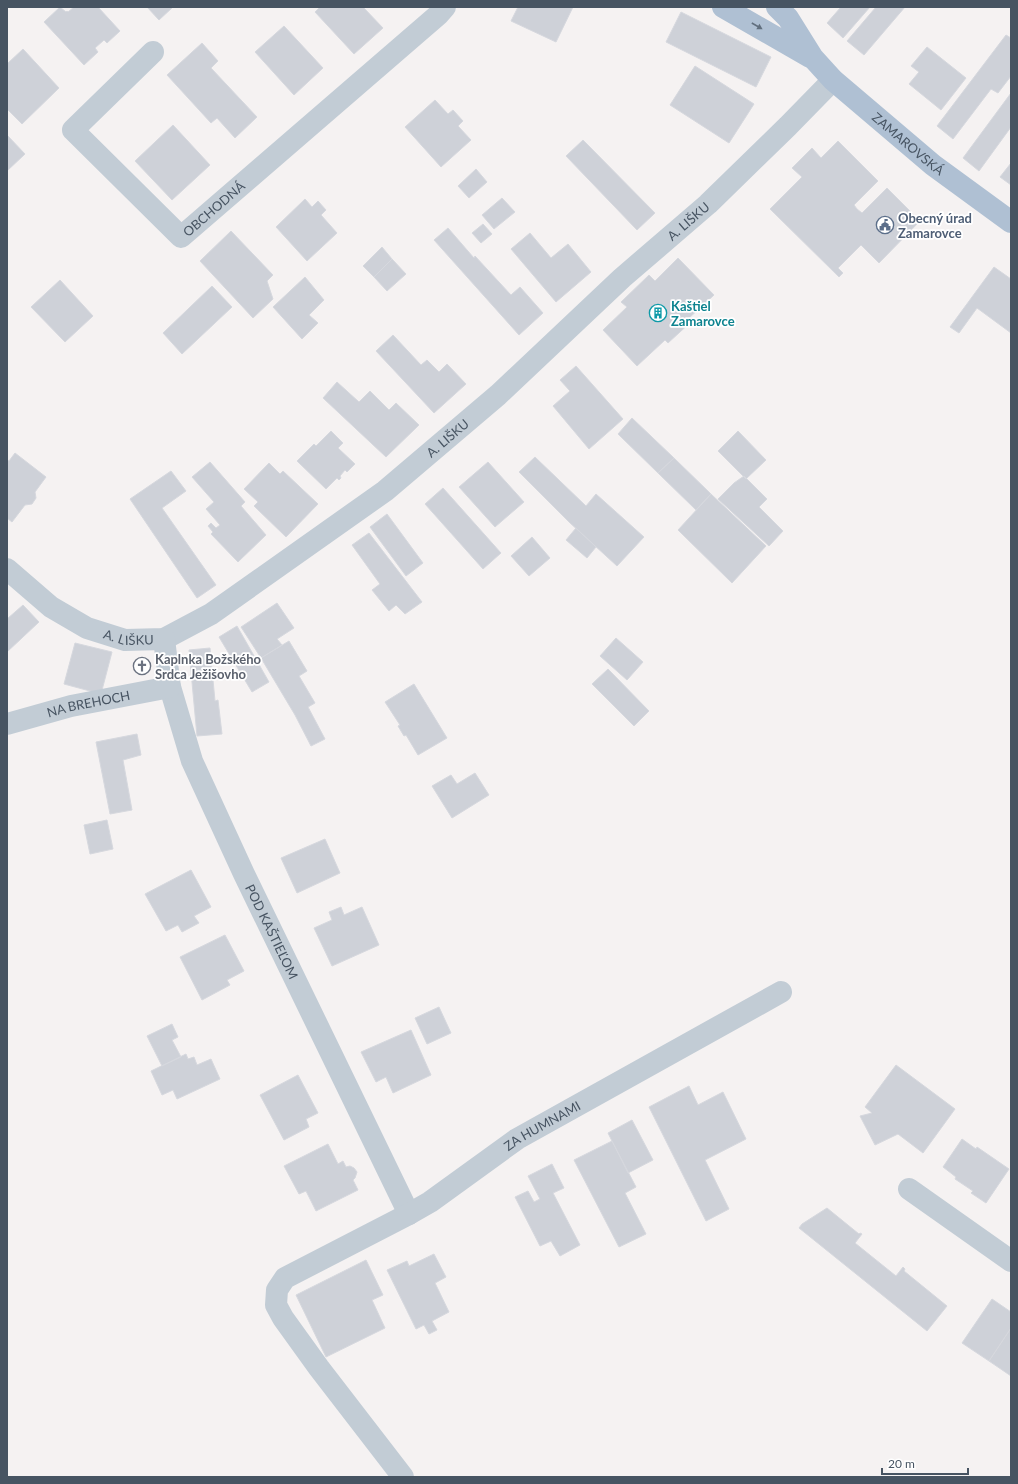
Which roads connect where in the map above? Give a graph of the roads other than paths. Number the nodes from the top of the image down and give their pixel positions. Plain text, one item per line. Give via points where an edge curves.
1 (445, 7) edge
2 (723, 7) edge
3 (777, 7) edge
4 (153, 52) dead end
5 (813, 58) junction
6 (833, 80) junction
7 (1011, 222) edge
8 (7, 569) edge
9 (164, 639) junction
10 (170, 687) junction
11 (7, 724) edge
12 (781, 992) dead end
13 (909, 1189) dead end
14 (409, 1214) junction
15 (1011, 1261) edge
16 (403, 1477) edge

1 - 4 street, OBCHODNÁ via 181,237 74,130
2 -> 5 main road, ZAMAROVSKÁ
3 - 5 main road, ZAMAROVSKÁ via 788,18
5 - 6 main road, ZAMAROVSKÁ
6 - 7 main road, ZAMAROVSKÁ via 933,165
6 - 9 street, A. LIŠKU via 708,204 622,278 498,395 385,491 211,614
8 - 9 street, A. LIŠKU via 51,607 87,628 125,640
9 - 10 street, POD KAŠTIEĽOM
10 - 11 street, NA BREHOCH via 71,706
10 - 14 street, POD KAŠTIEĽOM via 195,768
12 - 14 street, ZA HUMNAMI via 517,1139 430,1202
13 - 15 street
14 - 16 street, ZA HUMNAMI via 285,1278 277,1290 276,1305 319,1368

